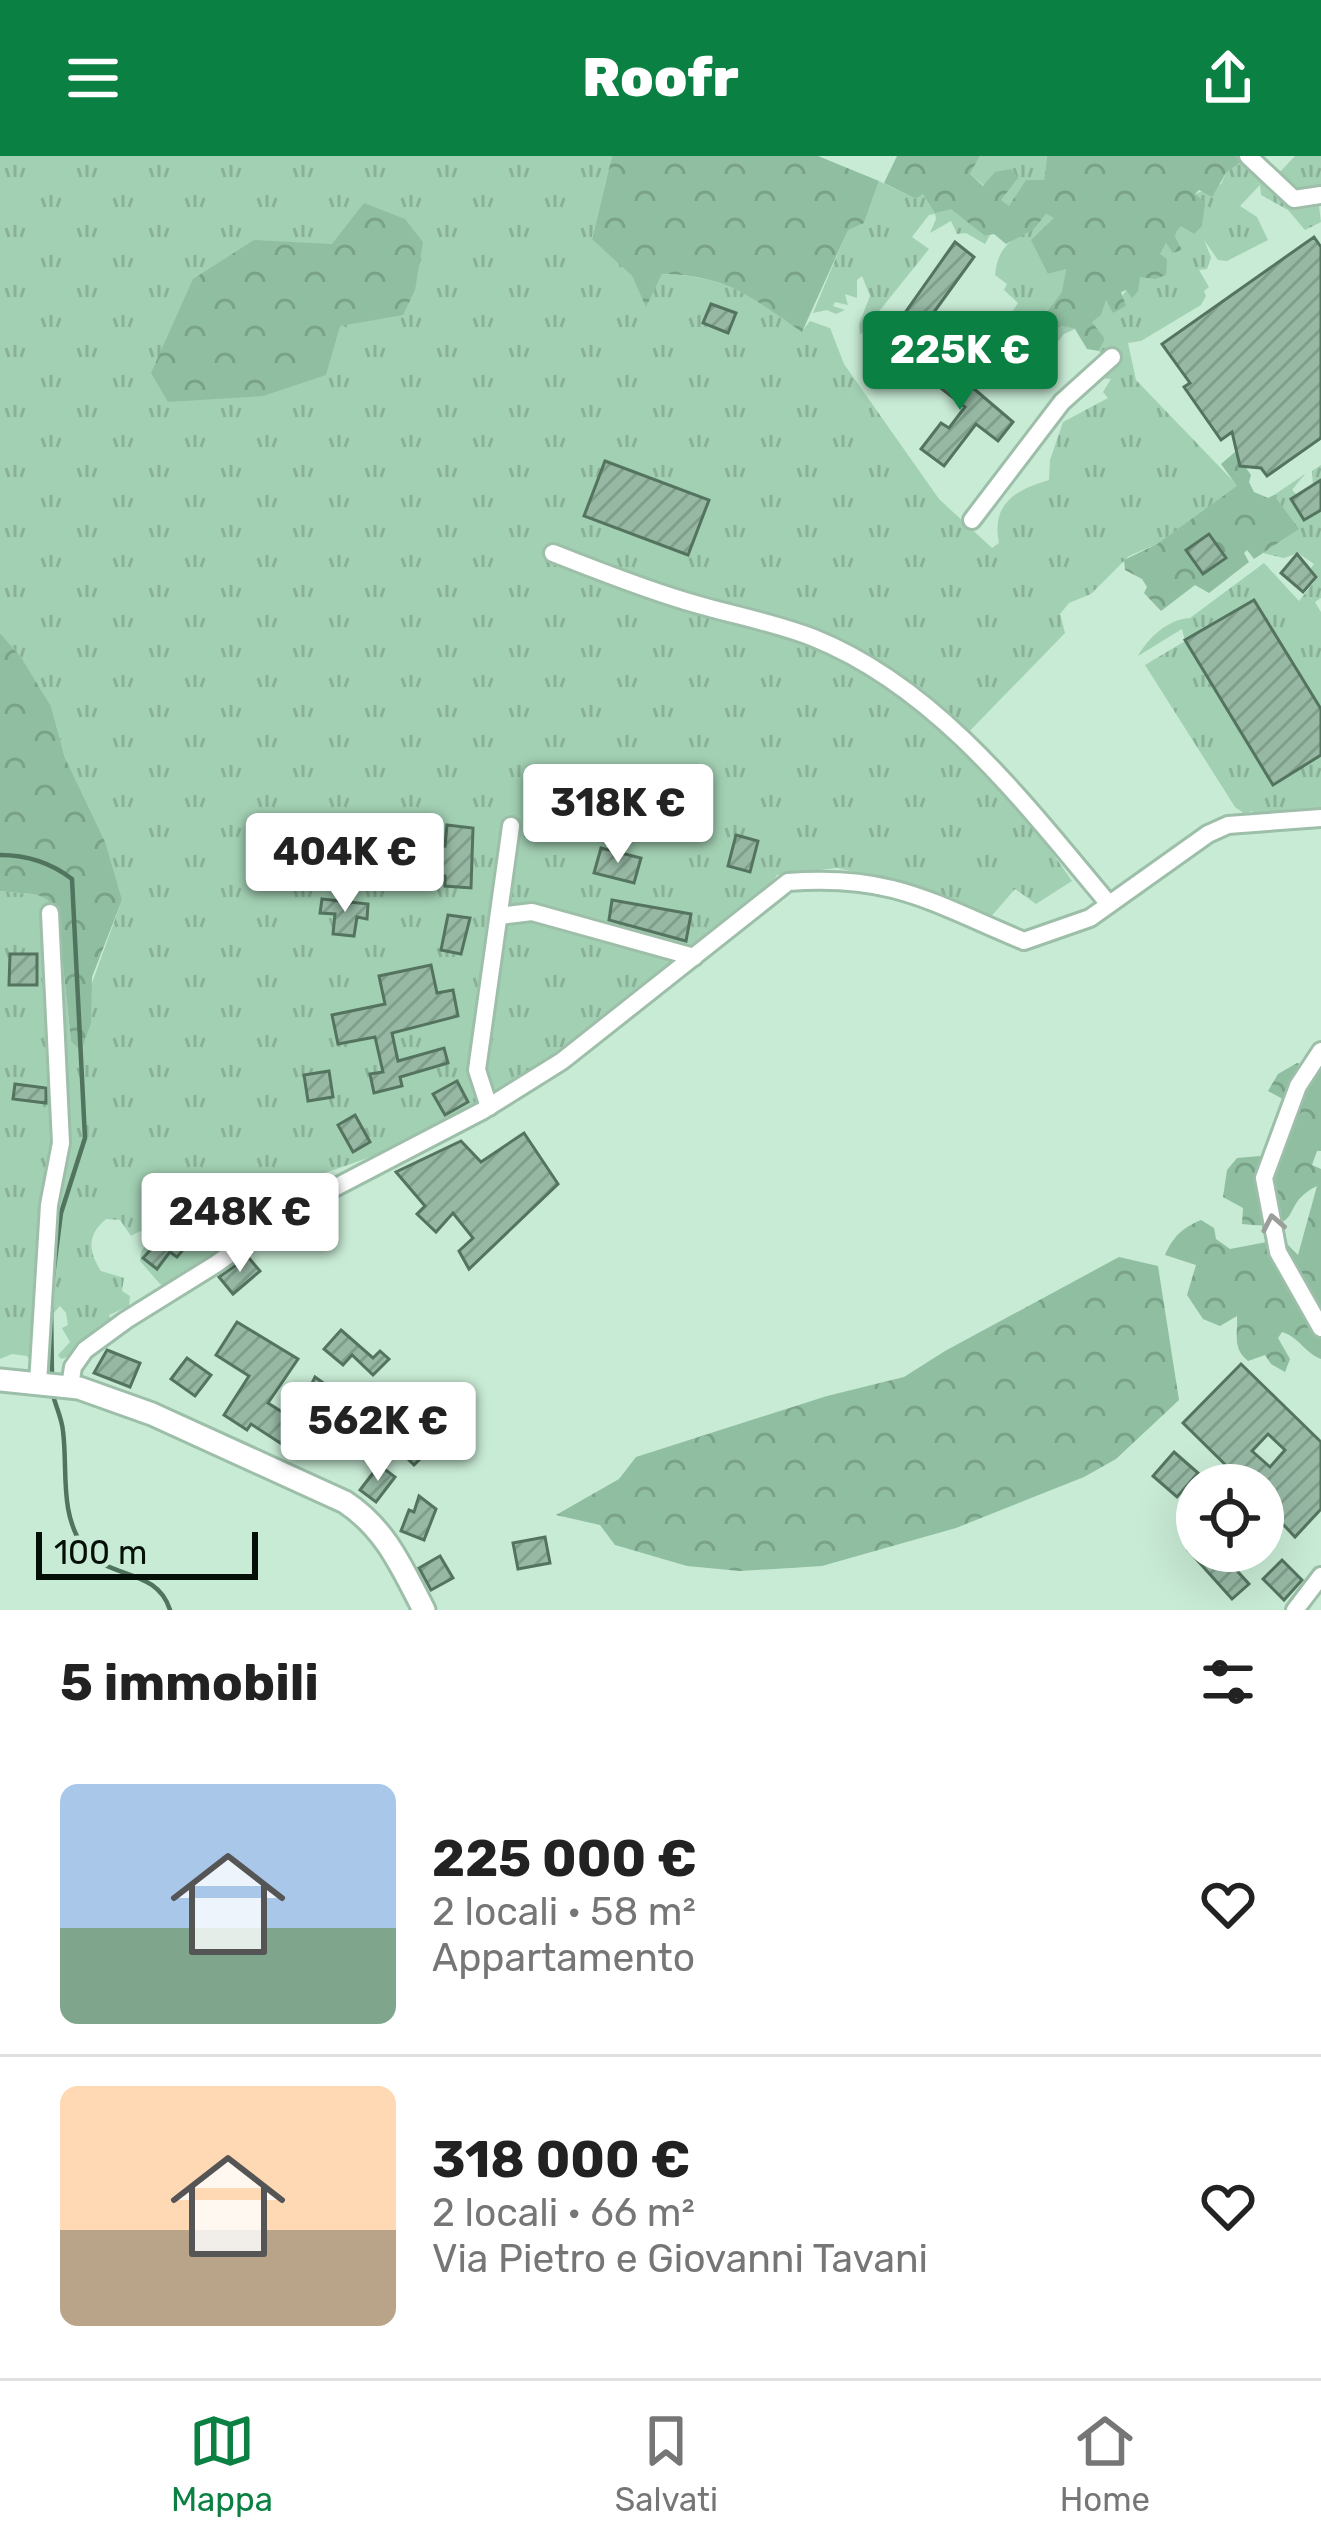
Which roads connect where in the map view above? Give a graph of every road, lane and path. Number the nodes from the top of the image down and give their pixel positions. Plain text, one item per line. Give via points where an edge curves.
1 (1248, 156) edge
2 (1321, 195) edge
3 (1112, 357) dead end
4 (971, 520) dead end
5 (554, 553) dead end
6 (1321, 818) edge
7 (511, 826) dead end
8 (1109, 904) junction
9 (50, 913) dead end
10 (499, 916) junction
11 (694, 957) junction
12 (1321, 1051) edge
13 (489, 1107) junction
14 (1321, 1328) edge
15 (0, 1380) edge
16 (53, 1385) junction
17 (1321, 1576) edge
18 (424, 1610) edge
19 (1295, 1610) edge

1 - 2 street via 1294,199
3 - 4 street via 1062,402
5 - 8 street via 815,638 876,671 972,748
6 - 8 street via 1228,825
7 - 10 street
8 - 11 street via 1024,941 889,886 788,882
9 - 16 street via 61,1142 49,1204
10 - 11 street via 532,912
10 - 13 street via 477,1070
11 - 13 street
14 -> 12 street via 1278,1252 1264,1178 1298,1086
13 - 16 street via 290,1211 85,1350
15 - 16 street
16 - 18 street via 152,1414 345,1502 386,1538
17 - 19 street

